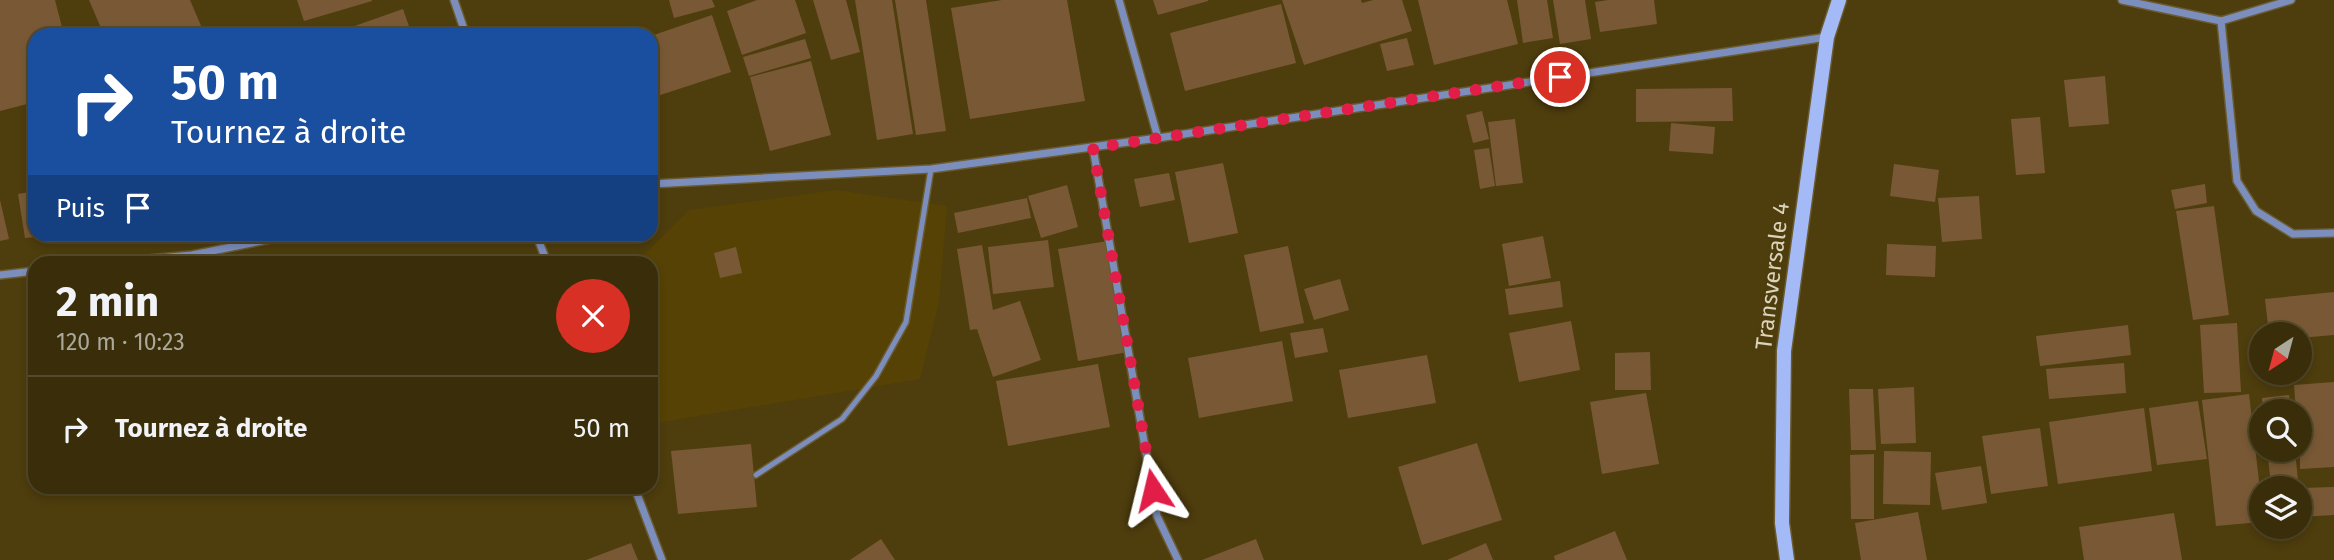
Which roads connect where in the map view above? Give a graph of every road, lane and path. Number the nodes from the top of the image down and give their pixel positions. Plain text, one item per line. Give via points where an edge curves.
1 (454, 0) edge
2 (1119, 0) edge
3 (1839, 0) edge
4 (2122, 0) edge
5 (2291, 0) edge
6 (2221, 21) junction
7 (464, 28) edge
8 (1827, 37) junction
9 (1158, 138) junction
10 (1093, 148) junction
11 (931, 169) junction
12 (658, 184) edge
13 (2334, 233) edge
14 (256, 242) edge
15 (181, 256) edge
16 (28, 272) edge
17 (0, 275) edge
18 (757, 475) dead end
19 (637, 494) edge
20 (662, 560) edge
21 (1178, 560) edge
22 (1787, 560) edge

1 - 7 street
2 - 9 street
3 - 8 main road, Transversale 4
4 - 6 street
5 - 6 street
6 - 13 street via 2237,181 2256,211 2293,234
8 - 9 street
8 - 22 main road, Transversale 4 via 1784,351
9 - 10 street
10 - 11 street
10 - 21 street via 1157,516
11 - 12 street
11 - 18 lane via 906,322 876,376 842,419
14 - 15 street
16 - 17 street
19 - 20 street

